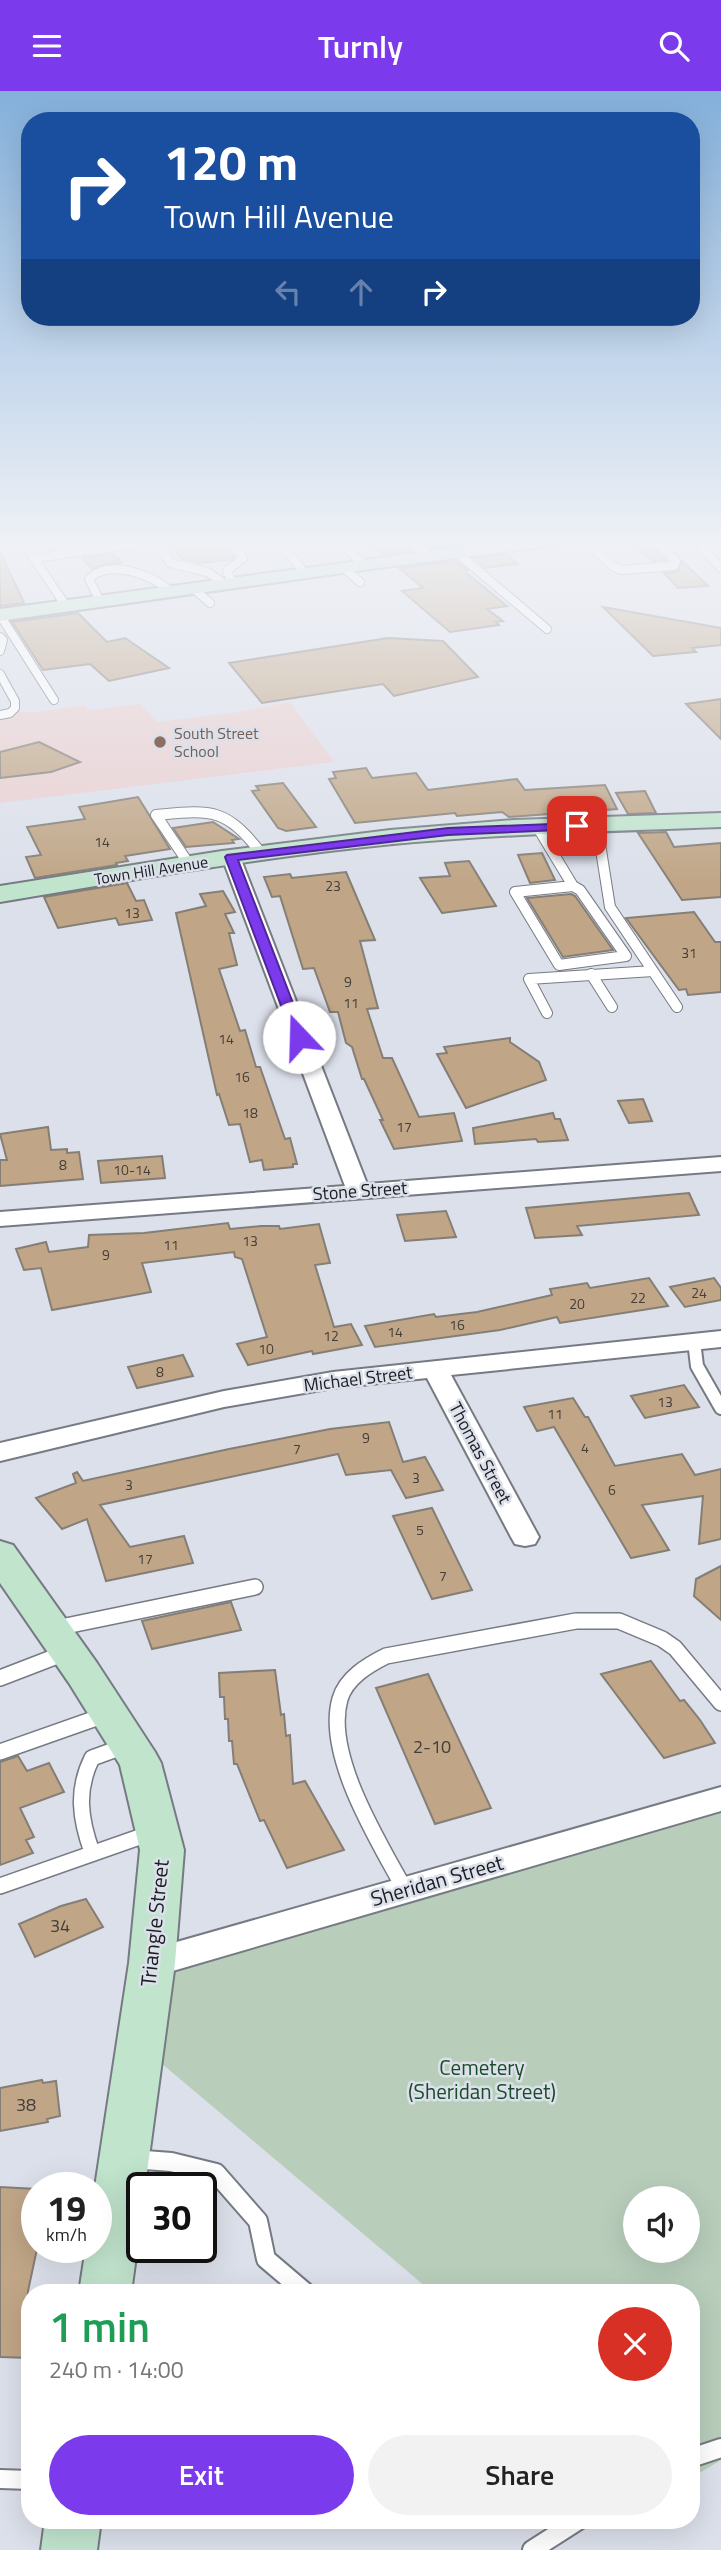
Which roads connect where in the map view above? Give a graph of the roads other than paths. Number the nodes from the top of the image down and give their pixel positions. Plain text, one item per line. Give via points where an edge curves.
1 (23, 654) edge
2 (0, 674) edge
3 (54, 700) dead end
4 (0, 715) edge
5 (721, 820) edge
6 (597, 825) junction
7 (537, 828) junction
8 (261, 853) junction
9 (231, 857) junction
10 (189, 864) junction
11 (573, 886) junction
12 (0, 894) edge
13 (653, 971) junction
14 (592, 974) junction
15 (612, 1007) dead end
16 (677, 1007) dead end
17 (547, 1013) dead end
18 (721, 1164) edge
19 (358, 1191) junction
20 (0, 1219) edge
21 (721, 1339) edge
22 (694, 1342) junction
23 (435, 1369) junction
24 (721, 1408) edge
25 (0, 1452) edge
26 (525, 1537) dead end
27 (0, 1554) edge
28 (255, 1587) dead end
29 (60, 1640) junction
30 (0, 1678) edge
31 (721, 1703) edge
32 (119, 1729) junction
33 (0, 1752) edge
34 (721, 1799) edge
35 (158, 1831) junction
36 (92, 1853) junction
37 (0, 1886) edge
38 (405, 1890) junction
39 (152, 1963) junction
40 (125, 2159) junction
41 (107, 2284) edge
42 (295, 2284) edge
43 (721, 2448) edge
44 (700, 2455) edge
45 (0, 2479) edge
46 (21, 2480) edge
47 (72, 2529) edge
48 (565, 2529) edge
49 (69, 2550) edge
50 (532, 2550) edge

1 - 3 lane
2 - 4 lane via 15,708
5 - 6 street, Town Hill Avenue
6 - 7 street, Town Hill Avenue
6 - 13 lane via 610,907
7 - 8 street, Town Hill Avenue via 448,832
7 - 11 lane
8 - 9 street, Town Hill Avenue
8 - 10 lane via 236,822 209,810 156,814
9 - 10 street, Town Hill Avenue
9 - 19 street
10 - 12 street, Town Hill Avenue
11 - 11 lane via 515,892 559,965 626,956
13 - 14 lane
13 - 16 lane
14 - 15 lane
14 - 17 lane via 529,979
18 - 19 street, Stone Street
19 - 20 street, Stone Street
21 - 22 street, Michael Street
22 - 23 street, Michael Street
22 - 24 lane via 697,1366
23 - 25 street, Michael Street via 224,1399
23 - 26 street, Thomas Street
27 - 29 street, Triangle Street
28 - 29 lane
29 - 30 lane
29 - 32 street, Triangle Street
31 - 38 lane via 675,1648 619,1621 576,1621 386,1656 370,1664 340,1699 336,1719 348,1772
32 - 33 lane
32 - 35 street, Triangle Street via 140,1763
32 - 36 lane via 87,1766 81,1792 80,1820
34 - 38 street, Sheridan Street
35 - 36 lane
35 - 39 street, Triangle Street via 162,1850
36 - 37 lane
38 - 39 street, Sheridan Street
39 - 40 street, Triangle Street
40 - 41 street, Triangle Street
40 - 42 lane via 171,2161 216,2173 258,2221 266,2259
43 - 44 lane
45 - 46 lane
47 - 49 street
48 - 50 lane

